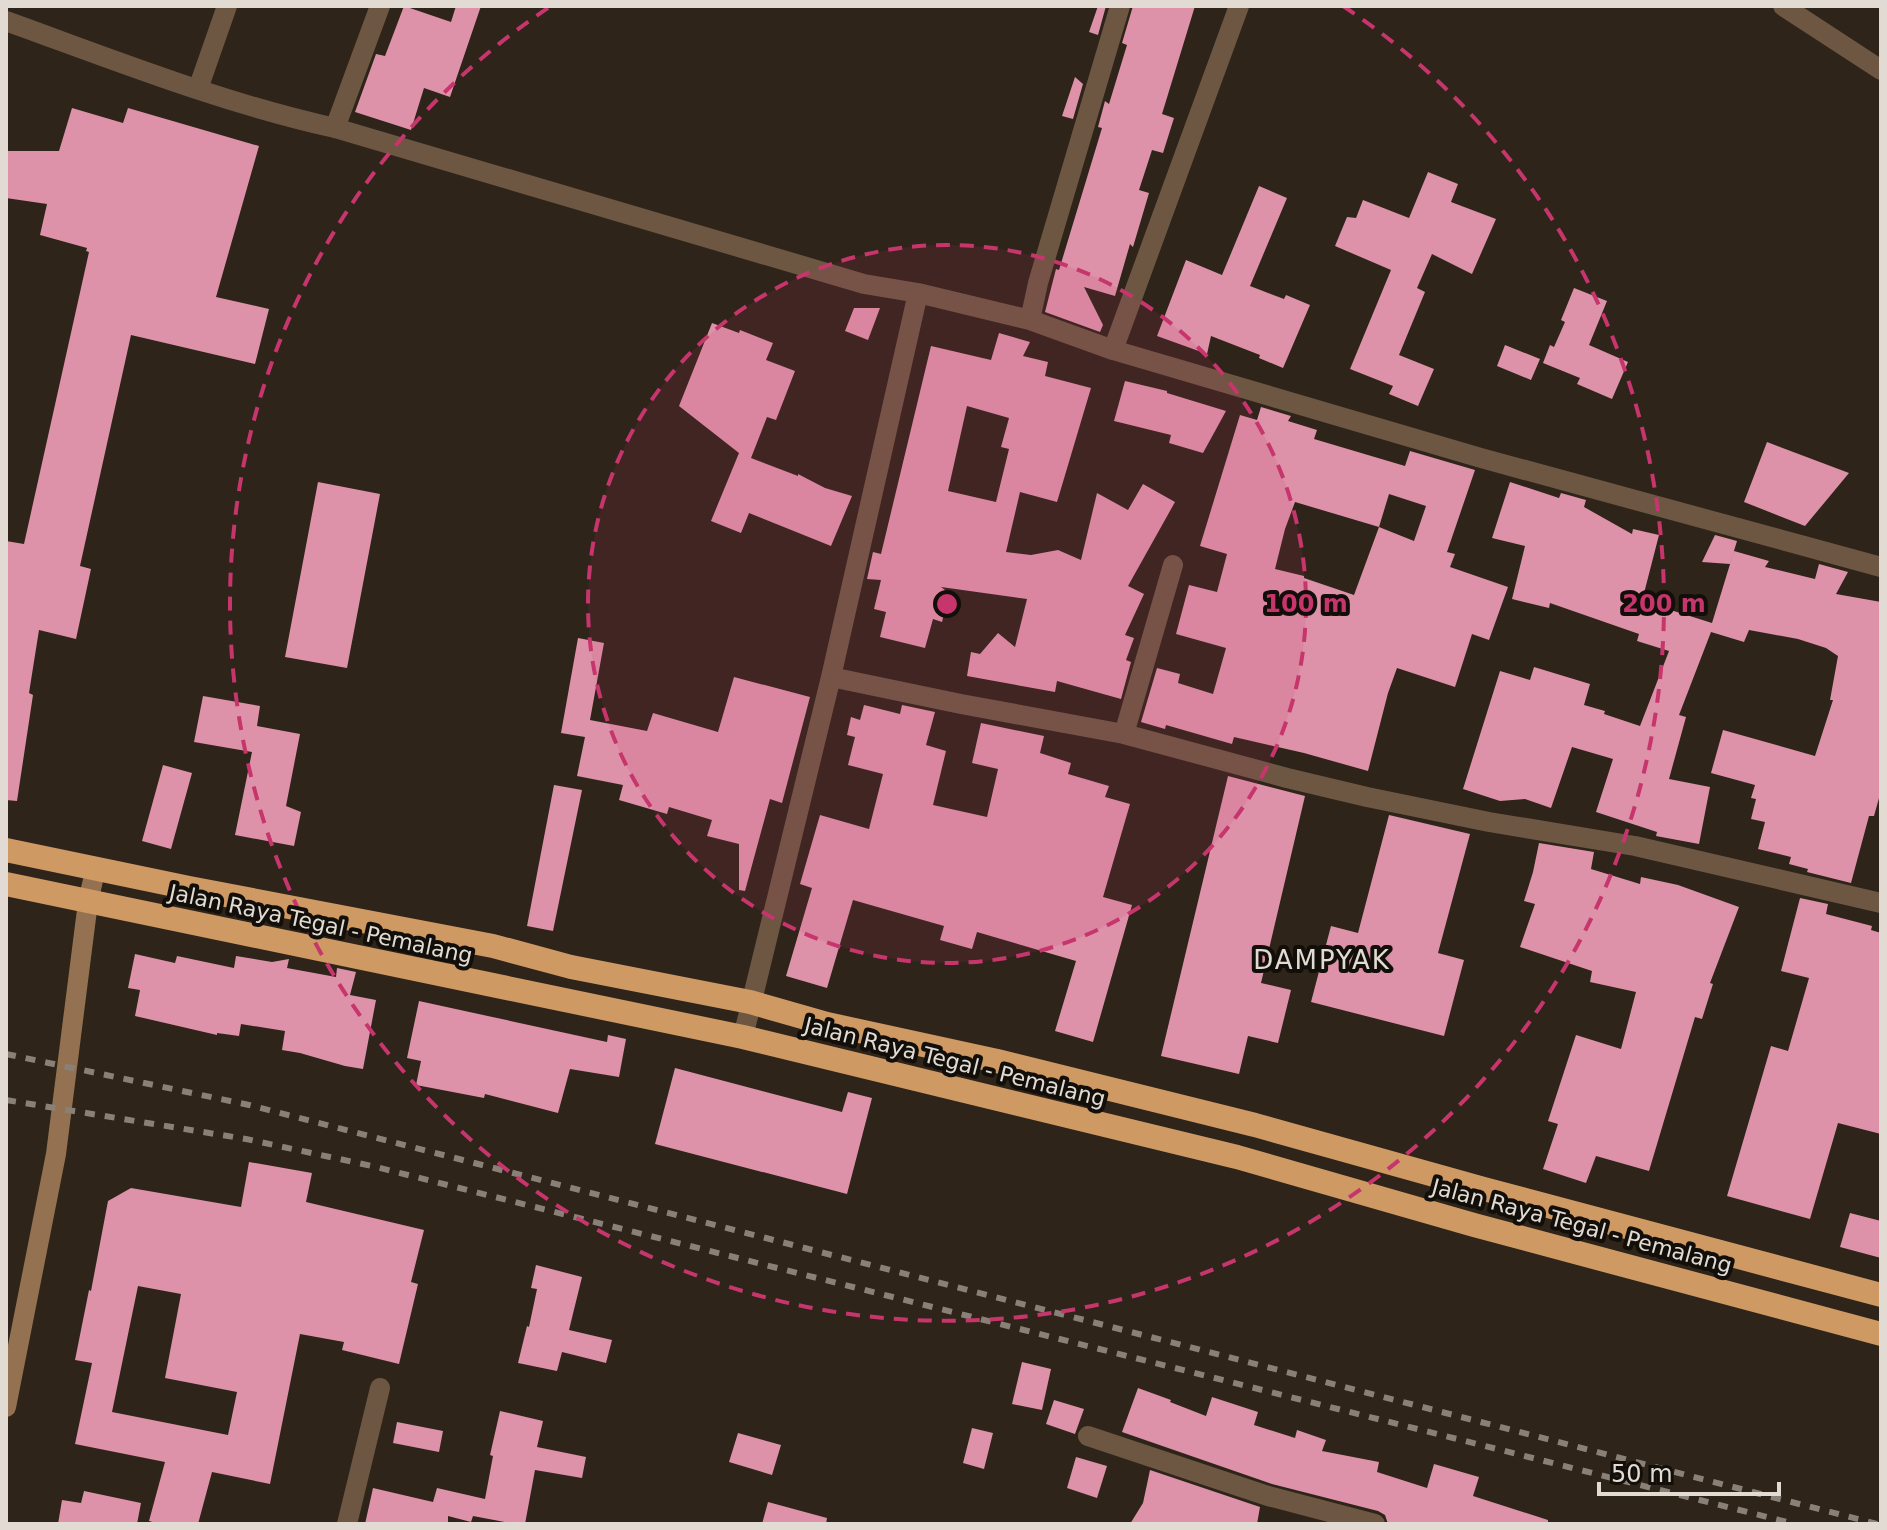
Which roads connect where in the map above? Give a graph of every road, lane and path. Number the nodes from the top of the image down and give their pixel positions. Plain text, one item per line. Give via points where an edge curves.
1 (227, 6) edge
2 (380, 6) edge
3 (1120, 6) edge
4 (1239, 6) edge
5 (1783, 6) edge
6 (6, 21) edge
7 (1881, 70) edge
8 (198, 89) junction
9 (335, 128) junction
10 (918, 293) junction
11 (1030, 320) junction
12 (1113, 350) junction
13 (1173, 565) dead end
14 (1881, 567) edge
15 (831, 677) junction
16 (1124, 734) junction
17 (6, 850) edge
18 (96, 867) junction
19 (6, 884) edge
20 (88, 902) junction
21 (1881, 903) edge
22 (750, 1002) junction
23 (743, 1037) junction
24 (1484, 1189) junction
25 (1474, 1225) junction
26 (1881, 1295) edge
27 (1881, 1334) edge
28 (380, 1388) dead end
29 (6, 1407) edge
30 (1088, 1436) dead end
31 (347, 1524) edge
32 (1375, 1524) edge

1 - 8 street
2 - 9 street
3 - 11 street
4 - 12 street
5 - 7 street
6 - 8 street
8 - 9 street
9 - 10 street via 864,284
10 - 11 street
10 - 15 street
11 - 12 street
12 - 14 street
13 - 16 street
15 - 16 street
15 - 22 street
16 - 21 street via 1367,797 1635,846
17 - 18 highway, Jalan Raya Tegal - Pemalang
18 - 20 main road
18 - 22 highway, Jalan Raya Tegal - Pemalang
19 - 20 highway, Jalan Raya Tegal - Pemalang
20 - 23 highway, Jalan Raya Tegal - Pemalang
20 - 29 main road via 56,1154
22 - 23 street
22 - 24 highway, Jalan Raya Tegal - Pemalang via 1255,1125
23 - 25 highway, Jalan Raya Tegal - Pemalang via 1237,1157
24 - 25 highway
24 - 26 highway, Jalan Raya Tegal - Pemalang
25 - 27 highway, Jalan Raya Tegal - Pemalang
28 - 31 street
30 - 32 street via 1268,1496

